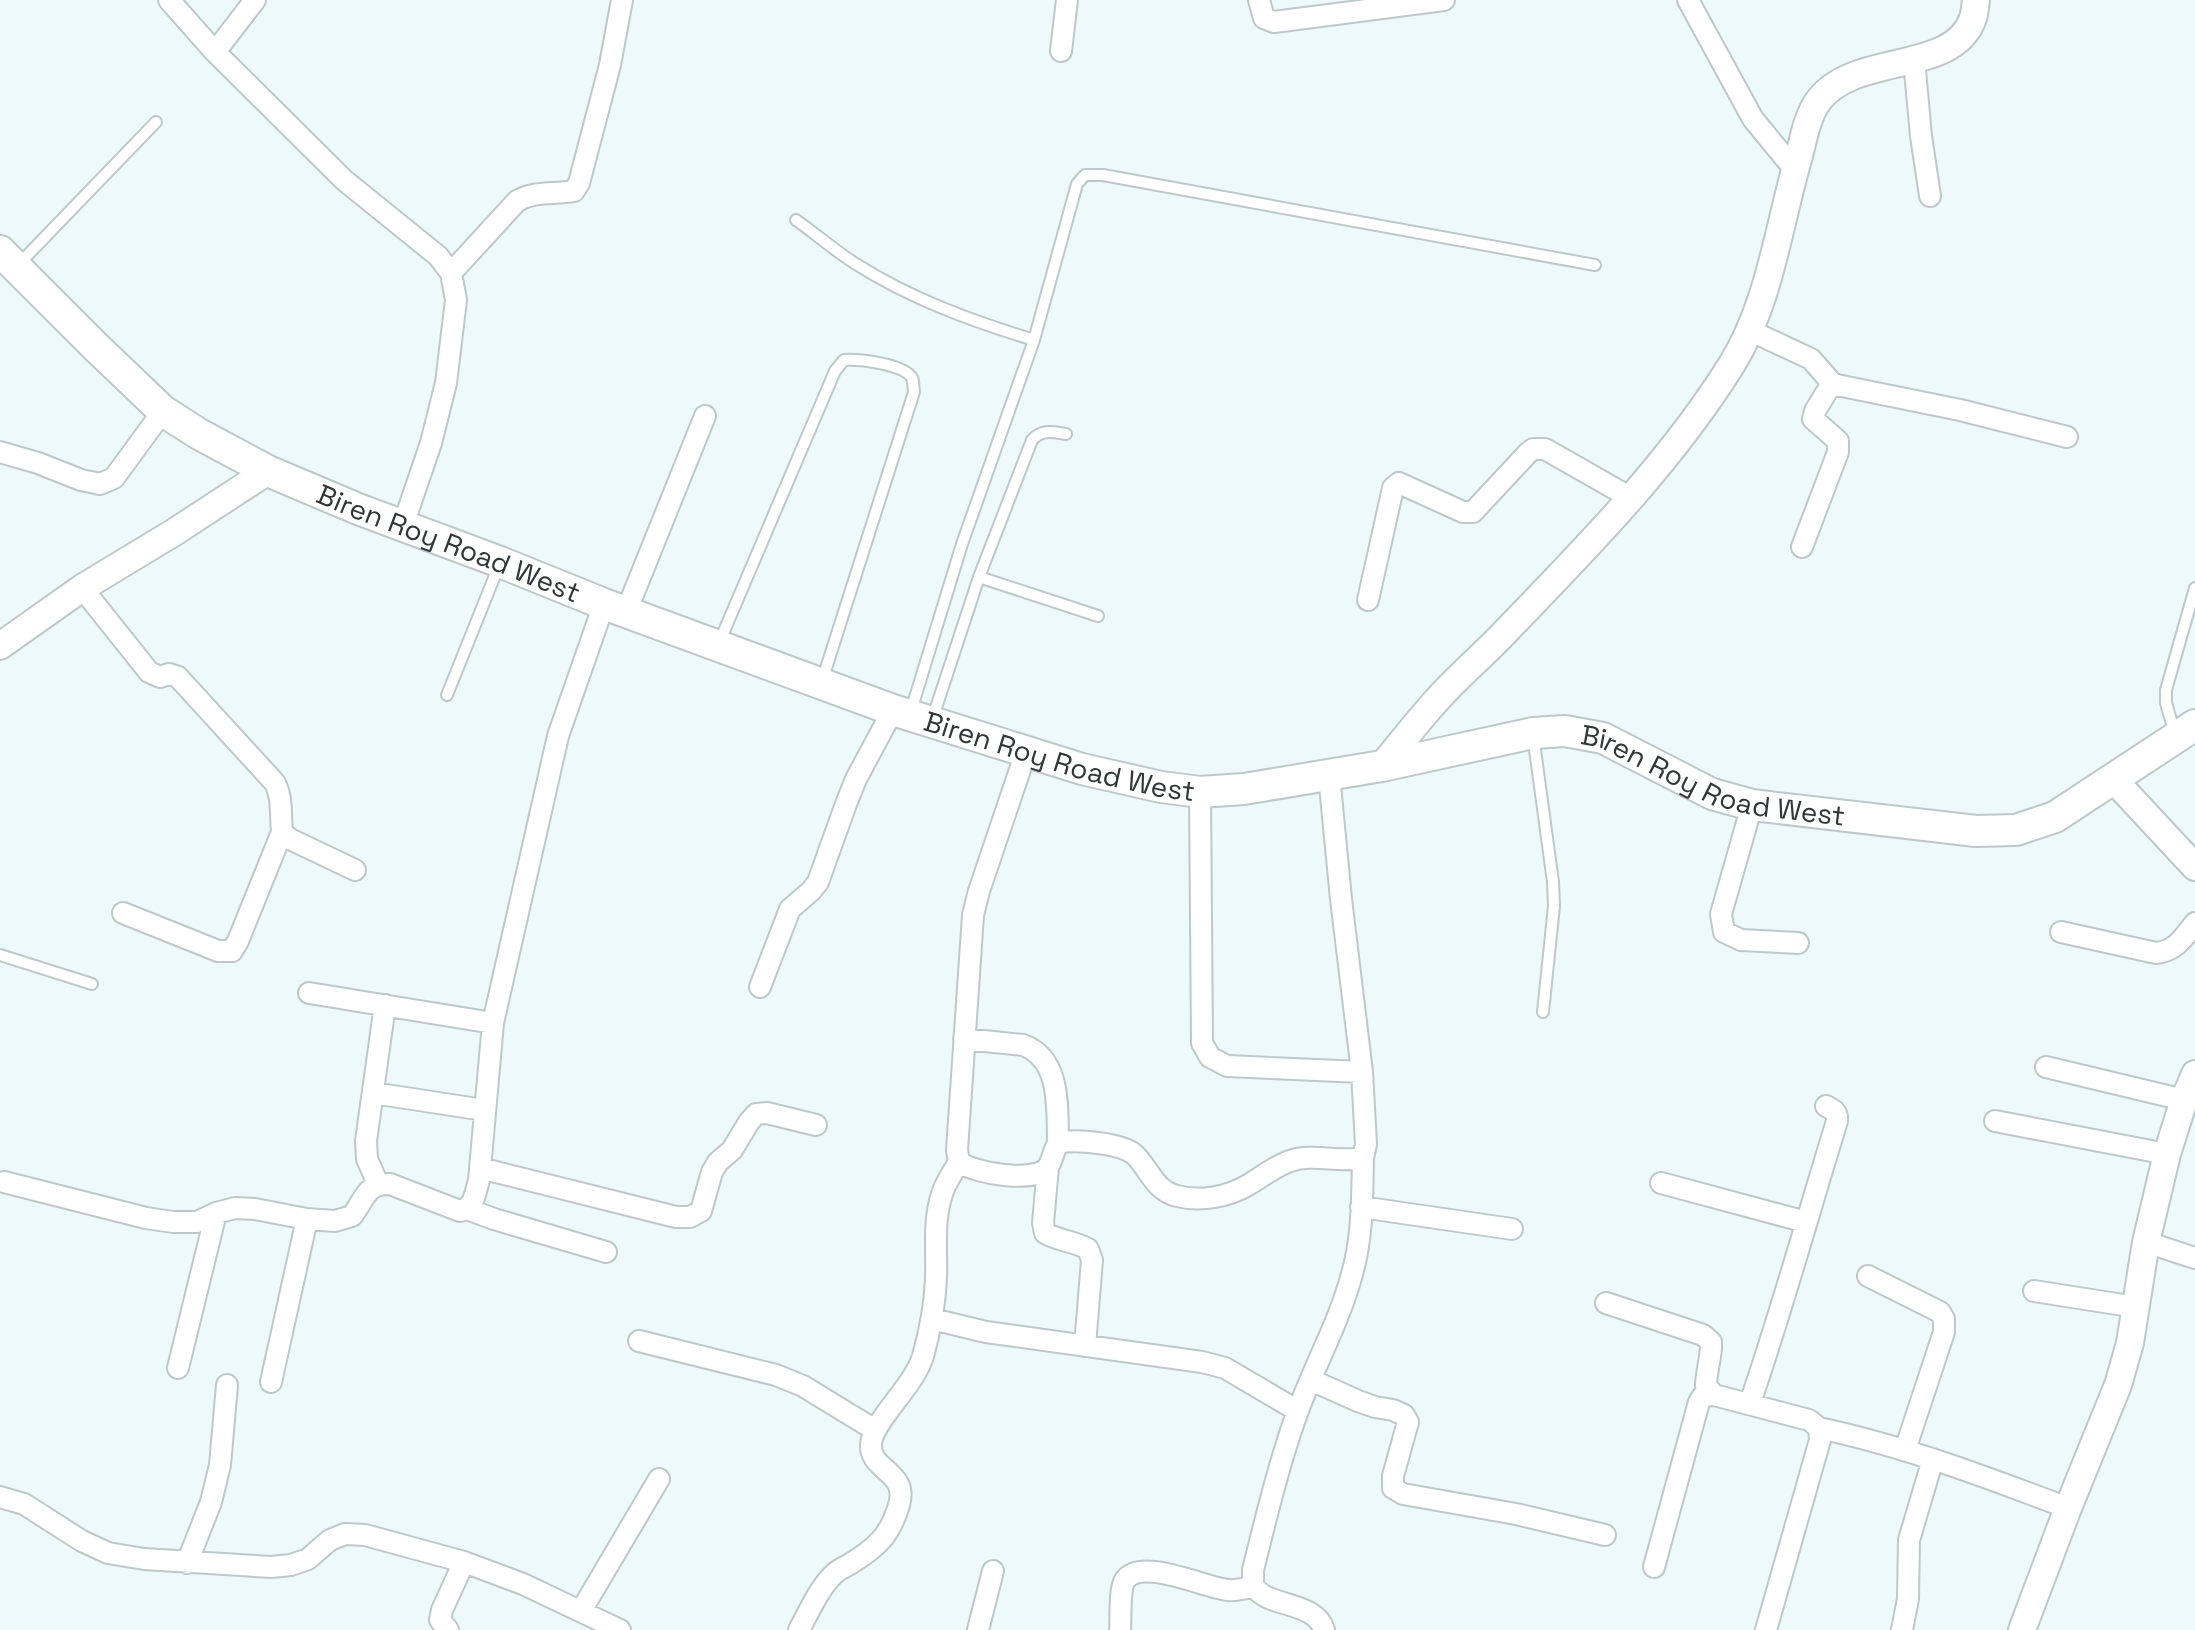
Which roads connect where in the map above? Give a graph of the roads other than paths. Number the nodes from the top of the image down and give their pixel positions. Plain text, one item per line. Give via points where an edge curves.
1 (169, 0) edge
2 (255, 0) edge
3 (622, 0) edge
4 (1067, 0) edge
5 (1259, 0) edge
6 (1444, 0) edge
7 (1688, 0) edge
8 (1976, 0) edge
9 (1061, 51) dead end
10 (215, 52) junction
11 (1914, 60) junction
12 (156, 122) dead end
13 (1795, 170) junction
14 (1930, 196) dead end
15 (796, 220) dead end
16 (8, 259) edge
17 (1595, 265) dead end
18 (451, 273) junction
19 (1749, 330) junction
20 (1034, 340) junction
21 (1832, 383) junction
22 (163, 411) junction
23 (705, 416) dead end
24 (1066, 434) dead end
25 (2067, 437) dead end
26 (0, 452) edge
27 (268, 471) junction
28 (1631, 498) junction
29 (403, 525) junction
30 (1802, 547) dead end
31 (500, 562) junction
32 (979, 577) junction
33 (82, 588) junction
34 (2195, 588) edge
35 (1368, 600) dead end
36 (615, 608) junction
37 (1098, 616) dead end
38 (718, 645) junction
39 (0, 646) edge
40 (821, 683) junction
41 (447, 695) dead end
42 (911, 716) junction
43 (2185, 731) edge
44 (1533, 733) junction
45 (1026, 752) junction
46 (1382, 766) junction
47 (1329, 775) junction
48 (2114, 780) junction
49 (1200, 792) junction
50 (1752, 805) junction
51 (282, 832) junction
52 (2195, 867) edge
53 (355, 870) dead end
54 (123, 913) dead end
55 (2195, 923) edge
56 (2061, 932) dead end
57 (1798, 943) dead end
58 (0, 955) edge
59 (92, 984) dead end
60 (760, 987) dead end
61 (309, 993) dead end
62 (385, 1005) junction
63 (1543, 1012) dead end
64 (493, 1023) junction
65 (964, 1039) junction
66 (2046, 1067) dead end
67 (1362, 1072) junction
68 (2195, 1074) edge
69 (373, 1093) junction
70 (2184, 1100) junction
71 (1826, 1106) dead end
72 (484, 1110) junction
73 (1995, 1121) dead end
74 (816, 1125) dead end
75 (1058, 1143) junction
76 (2167, 1154) junction
77 (1363, 1158) junction
78 (959, 1162) junction
79 (1048, 1167) junction
80 (480, 1168) junction
81 (4, 1182) dead end
82 (1661, 1183) dead end
83 (378, 1184) junction
84 (1361, 1207) junction
85 (467, 1209) junction
86 (216, 1213) junction
87 (307, 1219) junction
88 (1806, 1222) junction
89 (1512, 1229) dead end
90 (2146, 1242) junction
91 (606, 1252) dead end
92 (2195, 1258) edge
93 (1868, 1276) dead end
94 (2034, 1291) dead end
95 (1606, 1303) dead end
96 (2136, 1307) junction
97 (932, 1319) junction
98 (639, 1341) dead end
99 (1085, 1346) junction
100 (178, 1368) dead end
101 (1311, 1380) junction
102 (271, 1382) dead end
103 (227, 1385) dead end
104 (1714, 1395) junction
105 (1750, 1403) junction
106 (1298, 1411) junction
107 (1819, 1428) junction
108 (875, 1430) junction
109 (1905, 1450) junction
110 (1933, 1459) junction
111 (659, 1479) dead end
112 (0, 1497) edge
113 (2068, 1508) junction
114 (1605, 1535) dead end
115 (464, 1562) junction
116 (187, 1563) junction
117 (1654, 1567) dead end
118 (993, 1571) dead end
119 (1253, 1587) junction
120 (581, 1611) junction
121 (448, 1630) edge
122 (620, 1630) edge
123 (799, 1630) edge
124 (978, 1630) edge
125 (1120, 1630) edge
126 (1324, 1630) edge
127 (1766, 1630) edge
128 (1902, 1630) edge
129 (2022, 1630) edge

1 - 10 street
2 - 10 street
3 - 18 street via 610,65 574,191 539,192 517,201
4 - 9 street
5 - 6 street via 1264,18 1274,22
7 - 13 street via 1753,119
8 - 11 street via 1973,20 1961,38
10 - 18 street via 344,180 438,256
11 - 13 street via 1840,80 1818,101
11 - 14 street
12 - 16 lane
13 - 19 street via 1762,300
15 - 20 lane via 880,279 953,313
16 - 22 main road, Biren Roy Road West
17 - 20 lane via 1085,175 1077,184
18 - 29 street via 456,300 446,383
19 - 21 street via 1811,359
19 - 28 street via 1687,431
20 - 42 lane via 962,544
21 - 25 street
21 - 30 street via 1813,419 1838,441 1838,452
22 - 26 street via 114,478 100,484
22 - 27 main road, Biren Roy Road West
23 - 36 street
24 - 32 lane via 1047,432 1032,440
27 - 29 main road, Biren Roy Road West
27 - 33 street
28 - 35 street via 1538,448 1473,512 1399,483 1393,488
28 - 46 street via 1437,699
29 - 31 main road, Biren Roy Road West
31 - 36 main road, Biren Roy Road West
31 - 41 lane
32 - 37 lane
32 - 42 lane
33 - 39 street
33 - 51 street via 149,672 178,677 275,783 282,803
34 - 43 lane via 2166,690 2166,703
36 - 38 main road, Biren Roy Road West
36 - 64 street via 558,736
38 - 40 main road, Biren Roy Road West
38 - 40 lane via 835,371 844,360 858,359 902,370 912,379 914,392
40 - 42 main road, Biren Roy Road West
42 - 45 main road, Biren Roy Road West
42 - 60 street via 856,779 818,882 790,909
43 - 48 main road, Biren Roy Road West
44 - 46 main road, Biren Roy Road West
44 - 50 main road, Biren Roy Road West via 1565,731 1603,738 1712,794
44 - 63 lane via 1554,906
45 - 49 main road, Biren Roy Road West via 1095,772
45 - 65 street via 973,915
46 - 47 main road, Biren Roy Road West
47 - 49 main road, Biren Roy Road West
47 - 67 street
48 - 50 main road, Biren Roy Road West via 2055,817 2016,830 1976,831
48 - 52 street
49 - 67 street via 1202,1043 1210,1057 1227,1066
50 - 57 street via 1721,914 1724,932 1741,940
51 - 53 street
51 - 54 street via 232,951 218,951
55 - 56 street via 2177,946 2156,953
58 - 59 lane
61 - 62 street
62 - 64 street
62 - 69 street
64 - 72 street
65 - 75 street via 1023,1045 1043,1060 1056,1091
65 - 78 street
66 - 70 street
67 - 77 street
68 - 70 street
69 - 72 street
69 - 83 street via 366,1141
70 - 76 street
71 - 88 street via 1838,1116
72 - 80 street
73 - 76 street
74 - 80 street via 756,1114 718,1162 701,1211 690,1217
75 - 77 street via 1070,1140 1132,1152 1153,1182 1180,1197 1233,1193 1292,1160
75 - 79 street
76 - 90 street
77 - 84 street
78 - 79 street via 986,1172 1025,1176
78 - 97 street via 942,1192 936,1221
79 - 99 street via 1045,1233 1078,1243 1092,1260
80 - 85 street
81 - 86 street via 173,1222 197,1222
82 - 88 street
83 - 85 street
83 - 87 street via 352,1216
84 - 89 street
84 - 101 street via 1353,1272
85 - 91 street
86 - 87 street via 255,1209
86 - 100 street
87 - 102 street
88 - 105 street
90 - 92 street
90 - 96 street
93 - 109 street via 1940,1312 1944,1319
94 - 96 street
95 - 104 street via 1703,1335 1711,1342 1706,1386
96 - 113 street via 2118,1385
97 - 99 street
97 - 108 street via 912,1381
98 - 108 street via 776,1375
99 - 106 street via 1225,1368
101 - 106 street
101 - 114 street via 1404,1415 1408,1422 1393,1476 1393,1488 1403,1494
103 - 116 street via 220,1465
104 - 105 street
104 - 117 street via 1699,1402
105 - 107 street via 1809,1420
106 - 119 street via 1280,1462
107 - 109 street
107 - 127 street via 1820,1440
108 - 123 street via 871,1451 895,1478 900,1503 881,1543 837,1571
109 - 110 street
110 - 113 street
110 - 128 street via 1909,1540
111 - 120 street
112 - 116 street via 24,1504 108,1553
113 - 129 street
115 - 116 street via 345,1534 291,1565
115 - 120 street
115 - 121 street via 442,1610 440,1620
118 - 124 street
119 - 125 street via 1232,1591 1184,1577 1133,1573 1122,1587
119 - 126 street via 1265,1597 1314,1615
120 - 122 street

